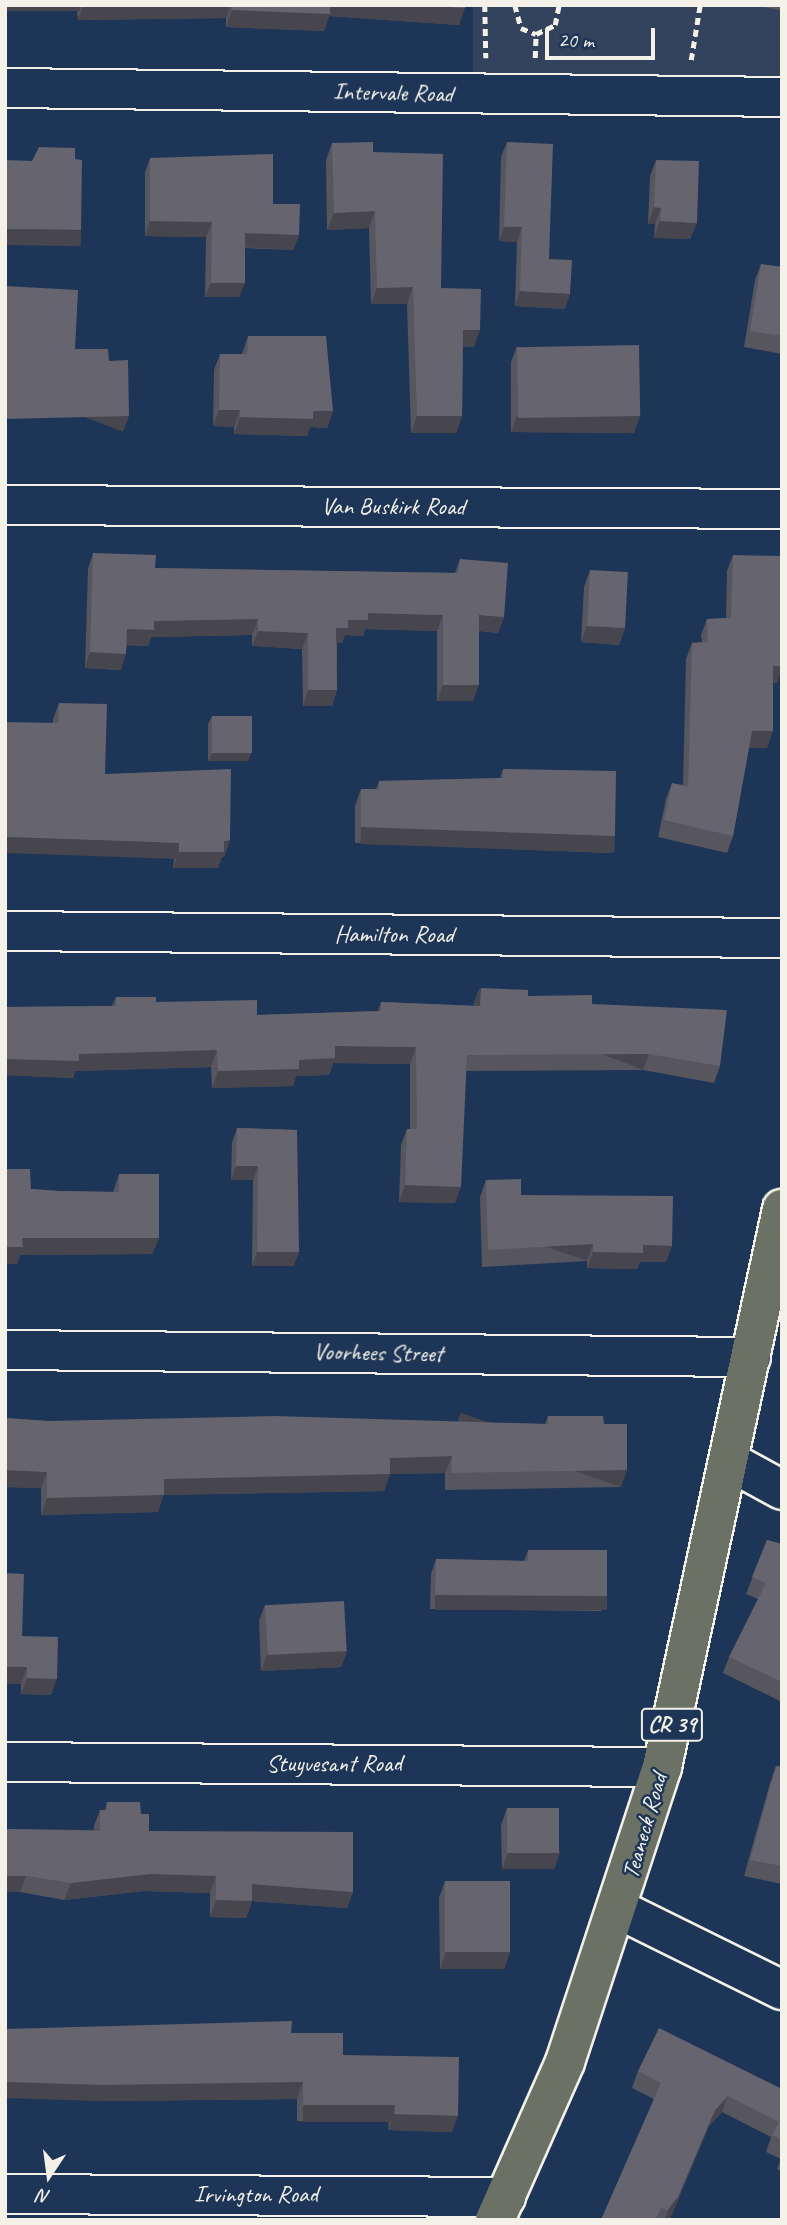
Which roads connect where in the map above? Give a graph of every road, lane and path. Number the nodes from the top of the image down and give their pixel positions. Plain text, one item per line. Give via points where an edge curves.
1 (485, 5) edge
2 (514, 5) edge
3 (559, 5) edge
4 (700, 5) edge
5 (5, 88) edge
6 (487, 94) junction
7 (685, 96) junction
8 (782, 97) edge
9 (5, 505) edge
10 (782, 509) edge
11 (5, 931) edge
12 (782, 938) edge
13 (782, 1209) edge
14 (5, 1350) edge
15 (751, 1357) junction
16 (729, 1461) junction
17 (782, 1490) edge
18 (5, 1762) edge
19 (662, 1766) junction
20 (620, 1910) junction
21 (782, 1990) edge
22 (5, 2194) edge
23 (500, 2208) edge

1 - 6 path
2 - 3 path via 521,29 536,34 555,25
4 - 7 path
5 - 6 street, Intervale Road
6 - 7 street, Intervale Road
7 - 8 street, Intervale Road
9 - 10 street, Van Buskirk Road
11 - 12 street, Hamilton Road
13 - 15 main road, Teaneck Road / CR 39
14 - 15 street, Voorhees Street
15 - 16 main road, Teaneck Road / CR 39
16 - 17 street
16 - 19 main road, Teaneck Road / CR 39
18 - 19 street, Stuyvesant Road
19 - 20 main road, Teaneck Road / CR 39
20 - 21 street
20 - 23 main road, Teaneck Road / CR 39 via 565,2062
22 - 23 street, Irvington Road

